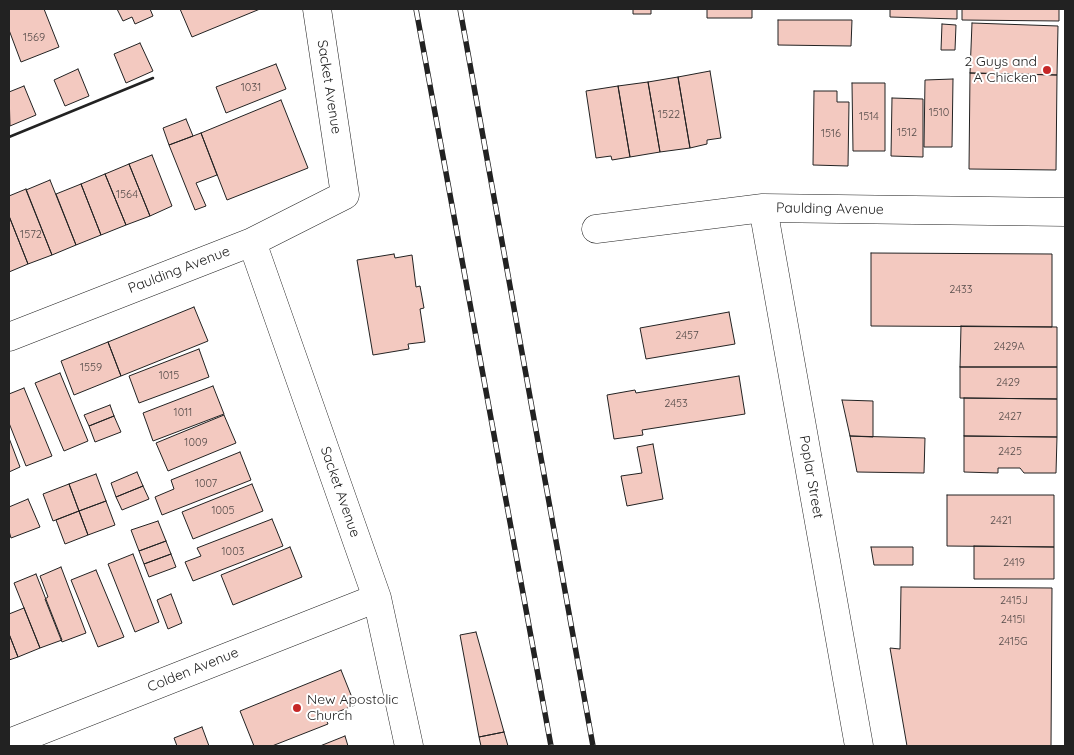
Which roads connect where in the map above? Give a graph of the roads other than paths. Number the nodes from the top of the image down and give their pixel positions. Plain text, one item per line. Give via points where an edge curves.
1 (317, 9) edge
2 (345, 194) joint
3 (763, 208) junction
4 (1065, 212) edge
5 (596, 229) dead end
6 (252, 242) junction
7 (9, 336) edge
8 (377, 598) junction
9 (9, 743) edge
10 (409, 746) edge
11 (858, 746) edge

1 - 2 street, Sacket Avenue
2 - 6 street, Paulding Avenue
3 - 4 street, Paulding Avenue
3 - 5 street, Paulding Avenue
3 - 11 street, Poplar Street
6 - 7 street, Paulding Avenue
6 - 8 street, Sacket Avenue
8 - 9 street, Colden Avenue
8 - 10 street, Sacket Avenue

